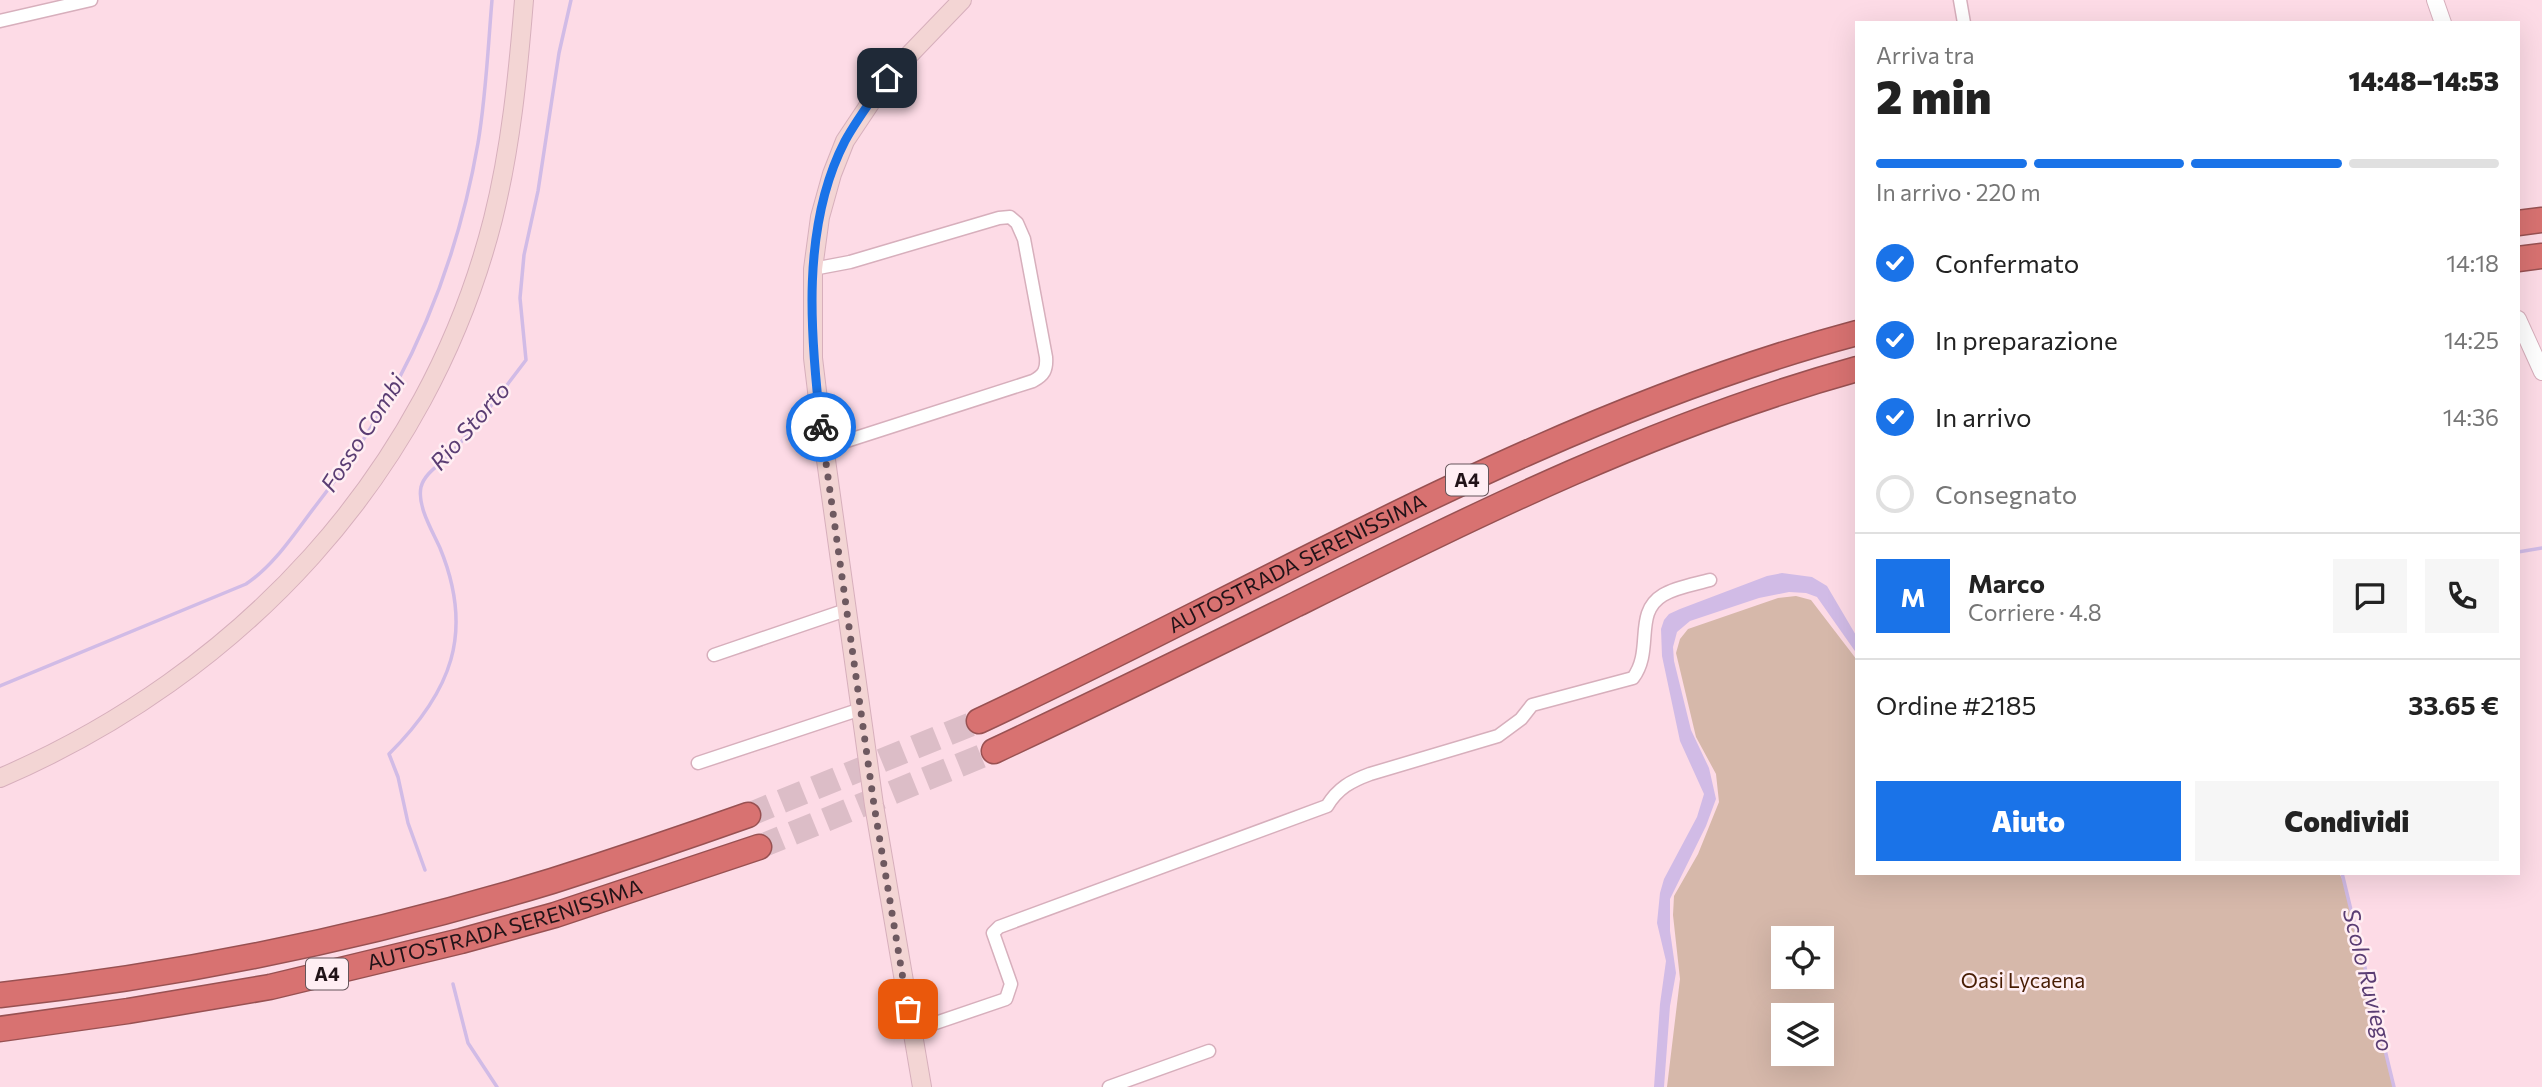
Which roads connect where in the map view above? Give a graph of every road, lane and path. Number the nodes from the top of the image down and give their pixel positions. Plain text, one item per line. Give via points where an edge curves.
1 (91, 0) edge
2 (524, 0) edge
3 (962, 0) edge
4 (1960, 0) edge
5 (2435, 0) edge
6 (0, 20) edge
7 (1964, 21) edge
8 (2442, 21) edge
9 (2542, 220) edge
10 (2520, 223) edge
11 (2542, 256) edge
12 (2520, 259) edge
13 (813, 269) junction
14 (2520, 323) edge
15 (1855, 334) edge
16 (1855, 370) edge
17 (2542, 372) edge
18 (824, 444) junction
19 (1710, 580) dead end
20 (846, 610) junction
21 (714, 655) dead end
22 (861, 711) junction
23 (979, 721) tunnel mouth
24 (994, 751) tunnel mouth
25 (698, 763) dead end
26 (0, 778) edge
27 (748, 815) tunnel mouth
28 (759, 847) tunnel mouth
29 (0, 995) edge
30 (0, 1029) edge
31 (912, 1031) junction
32 (1209, 1051) dead end
33 (922, 1087) edge
34 (1109, 1087) edge

1 - 6 street
2 - 26 main road via 512,122 492,221 450,343 377,475 331,535 244,626 144,703
3 - 13 main road via 887,78 845,141 820,217
4 - 7 street
5 - 8 street
9 - 10 highway
11 - 12 highway
13 - 18 main road via 813,358
13 - 18 street via 1010,217 1024,239 1047,366 1042,376 1032,381 837,444
14 - 17 street
15 - 23 highway, AUTOSTRADA SERENISSIMA / A4 via 1725,374 1555,440
16 - 24 highway, AUTOSTRADA SERENISSIMA / A4 via 1726,411 1568,472
18 - 20 main road
19 - 31 street via 1663,594 1653,604 1645,617 1645,655 1633,678 1532,705 1499,736 1349,782 1327,806 999,927 993,933 1011,984 1006,999
20 - 21 street
20 - 22 main road
22 - 25 street
22 - 31 main road
27 - 29 highway, AUTOSTRADA SERENISSIMA / A4 via 550,881 347,934 122,979
28 - 30 highway, AUTOSTRADA SERENISSIMA / A4 via 555,915 283,984
31 - 33 main road
32 - 34 street

